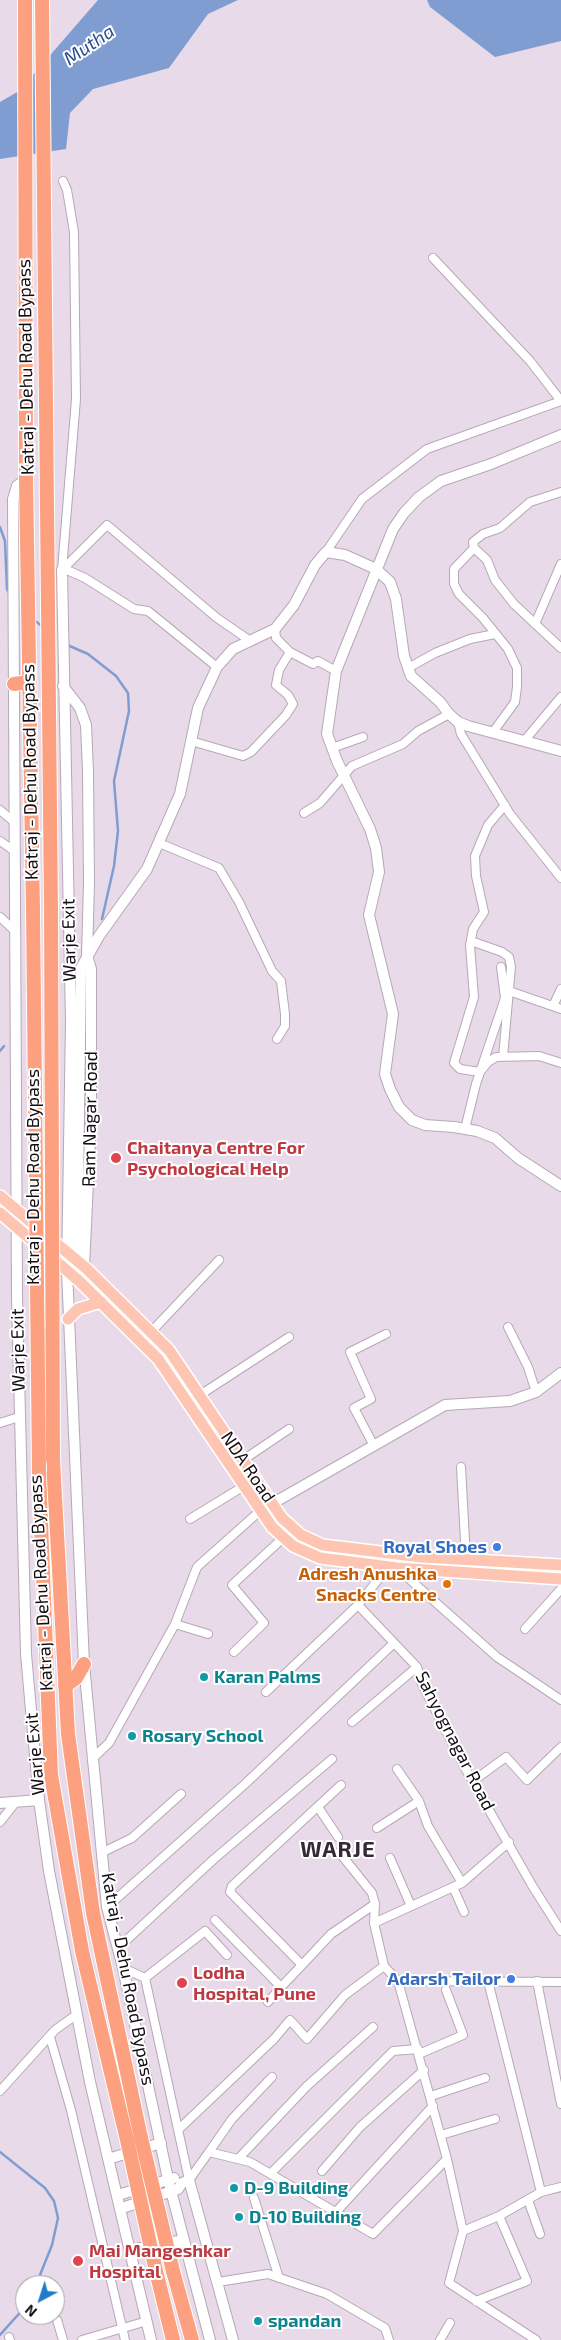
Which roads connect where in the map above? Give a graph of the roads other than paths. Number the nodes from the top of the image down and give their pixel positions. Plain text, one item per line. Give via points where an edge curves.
1 (42, 4) edge
2 (25, 5) edge
3 (63, 181) dead end
4 (433, 258) dead end
5 (561, 435) edge
6 (26, 479) junction
7 (561, 492) edge
8 (474, 548) junction
9 (326, 552) junction
10 (561, 564) edge
11 (376, 569) junction
12 (62, 570) junction
13 (47, 580) junction
14 (535, 624) junction
15 (275, 629) junction
16 (496, 634) junction
17 (249, 640) junction
18 (561, 648) edge
19 (290, 652) junction
20 (217, 667) junction
21 (408, 668) junction
22 (336, 671) junction
23 (30, 682) junction
24 (47, 682) junction
25 (14, 684) junction
26 (64, 686) junction
27 (561, 697) edge
28 (449, 714) junction
29 (458, 722) junction
30 (493, 732) junction
31 (364, 737) dead end
32 (525, 740) junction
33 (191, 741) junction
34 (332, 748) junction
35 (561, 751) edge
36 (344, 777) junction
37 (505, 805) junction
38 (0, 810) edge
39 (304, 813) dead end
40 (13, 821) junction
41 (0, 840) edge
42 (159, 842) junction
43 (13, 850) junction
44 (561, 878) edge
45 (0, 917) edge
46 (14, 930) junction
47 (471, 941) junction
48 (87, 956) junction
49 (501, 967) dead end
50 (561, 989) edge
51 (509, 991) junction
52 (557, 1008) edge
53 (278, 1039) dead end
54 (503, 1057) junction
55 (561, 1062) edge
56 (480, 1072) junction
57 (466, 1129) junction
58 (561, 1186) edge
59 (2, 1197) edge
60 (16, 1209) junction
61 (0, 1214) edge
62 (16, 1227) junction
63 (68, 1254) junction
64 (219, 1260) dead end
65 (81, 1264) junction
66 (73, 1276) junction
67 (101, 1302) junction
68 (68, 1320) junction
69 (508, 1327) dead end
70 (152, 1331) junction
71 (386, 1334) dead end
72 (289, 1337) dead end
73 (561, 1373) edge
74 (536, 1392) junction
75 (200, 1395) junction
76 (19, 1417) junction
77 (0, 1423) edge
78 (289, 1428) dead end
79 (374, 1446) junction
80 (243, 1460) junction
81 (462, 1466) dead end
82 (244, 1486) junction
83 (272, 1503) junction
84 (260, 1510) junction
85 (190, 1519) dead end
86 (283, 1538) junction
87 (393, 1553) junction
88 (466, 1559) junction
89 (561, 1565) edge
90 (393, 1568) junction
91 (561, 1579) edge
92 (561, 1589) edge
93 (358, 1605) junction
94 (175, 1624) junction
95 (526, 1629) dead end
96 (208, 1634) dead end
97 (394, 1643) junction
98 (234, 1652) dead end
99 (84, 1664) junction
100 (417, 1667) junction
101 (65, 1686) junction
102 (266, 1692) dead end
103 (561, 1700) edge
104 (352, 1722) dead end
105 (561, 1747) edge
106 (92, 1759) junction
107 (332, 1759) dead end
108 (397, 1769) dead end
109 (473, 1781) junction
110 (340, 1785) dead end
111 (181, 1794) dead end
112 (39, 1800) junction
113 (419, 1801) junction
114 (0, 1803) edge
115 (15, 1803) junction
116 (318, 1807) junction
117 (0, 1822) edge
118 (377, 1828) dead end
119 (338, 1837) dead end
120 (509, 1842) junction
121 (338, 1852) dead end
122 (101, 1853) junction
123 (390, 1858) dead end
124 (462, 1883) junction
125 (453, 1887) junction
126 (374, 1904) junction
127 (411, 1906) junction
128 (107, 1907) junction
129 (464, 1912) dead end
130 (215, 1920) dead end
131 (374, 1923) junction
132 (561, 1931) edge
133 (118, 1948) junction
134 (228, 1955) dead end
135 (302, 1965) junction
136 (384, 1966) junction
137 (123, 1968) junction
138 (145, 1978) junction
139 (398, 1981) junction
140 (488, 1981) junction
141 (536, 1982) junction
142 (561, 1982) edge
143 (281, 1987) junction
144 (446, 1990) dead end
145 (268, 2002) dead end
146 (76, 2015) junction
147 (374, 2027) dead end
148 (50, 2037) junction
149 (418, 2052) junction
150 (424, 2070) junction
151 (272, 2077) dead end
152 (485, 2078) dead end
153 (0, 2091) edge
154 (431, 2096) junction
155 (561, 2104) edge
156 (433, 2106) junction
157 (495, 2119) dead end
158 (178, 2129) junction
159 (441, 2135) junction
160 (161, 2143) junction
161 (209, 2152) junction
162 (108, 2159) junction
163 (238, 2159) junction
164 (447, 2159) junction
165 (322, 2171) dead end
166 (270, 2174) junction
167 (168, 2179) junction
168 (186, 2181) junction
169 (561, 2188) edge
170 (172, 2192) junction
171 (541, 2192) junction
172 (118, 2195) junction
173 (254, 2198) dead end
174 (528, 2200) junction
175 (122, 2208) junction
176 (336, 2212) junction
177 (499, 2216) junction
178 (463, 2232) junction
179 (540, 2234) dead end
180 (184, 2240) junction
181 (131, 2250) junction
182 (279, 2278) junction
183 (218, 2282) junction
184 (476, 2301) junction
185 (147, 2321) junction
186 (450, 2323) dead end
187 (58, 2325) edge
188 (122, 2327) junction
189 (63, 2340) edge
190 (82, 2340) edge
191 (125, 2340) edge
192 (151, 2340) edge
193 (172, 2340) edge
194 (192, 2340) edge
195 (210, 2340) edge
196 (233, 2340) edge
197 (389, 2340) edge
198 (440, 2340) edge
199 (535, 2340) edge

1 - 13 highway, Katraj - Dehu Road Bypass
2 - 6 highway, Katraj - Dehu Road Bypass
3 - 12 street via 74,232 76,399
4 - 9 street via 530,361 561,401 427,449 362,500
5 - 11 street via 441,481 419,497 393,529
6 - 23 highway, Katraj - Dehu Road Bypass
6 - 25 street, Warje Exit via 14,491 12,499
7 - 8 street via 530,502 500,528 473,542
8 - 14 street via 487,560 495,580 514,604
8 - 16 street via 454,570 454,584 459,594
9 - 11 street via 345,555
9 - 15 street, Ram Nagar Road via 314,565 294,605
10 - 14 street
11 - 21 street via 390,582 396,598
11 - 22 street
12 - 13 street
12 - 17 street via 108,525 217,618
12 - 20 street via 85,578 134,609 148,611
12 - 26 street, Warje Exit
13 - 24 highway, Katraj - Dehu Road Bypass
14 - 18 street
15 - 17 street, Ram Nagar Road
15 - 19 street via 276,638
16 - 21 street via 470,639
16 - 30 street via 517,668 517,687 514,702
17 - 20 street, Ram Nagar Road via 233,649
19 - 22 street
19 - 33 street via 279,670 276,685 293,704 286,716 247,755
20 - 33 street, Ram Nagar Road via 198,708
21 - 28 street via 414,680
22 - 34 street via 328,734
23 - 25 highway
23 - 193 highway, Katraj - Dehu Road Bypass, bridge via 39,1472 51,1775 82,1951
24 - 26 street
24 - 101 highway, Katraj - Dehu Road Bypass, bridge via 53,1460
25 - 40 street, Warje Exit
26 - 48 street via 80,708 86,725
26 - 63 street, Warje Exit via 71,1021
27 - 32 street
28 - 29 street
28 - 36 street via 418,731 403,744 352,766
29 - 30 street
29 - 37 street via 461,734
30 - 32 street
31 - 34 street
32 - 35 street
33 - 42 street, Ram Nagar Road via 180,794
34 - 36 street
36 - 39 street via 320,803
36 - 57 street via 376,848 379,872 369,915 392,1014 384,1074 399,1107 412,1120 425,1125
37 - 44 street
37 - 47 street via 488,826 475,856 484,912 473,929
38 - 40 street
40 - 43 street, Warje Exit
41 - 43 street
42 - 48 street, Ram Nagar Road via 144,874
42 - 53 street via 219,868 280,981 285,1026
43 - 46 street, Warje Exit
45 - 46 street
46 - 60 street, Warje Exit
47 - 51 street via 509,957
47 - 56 street via 474,997 454,1063 460,1069
48 - 65 street, Ram Nagar Road via 81,968
49 - 56 street via 505,998
50 - 52 street
51 - 52 street
51 - 54 street
54 - 55 street via 539,1056
54 - 56 street via 488,1062
56 - 57 street
57 - 58 street via 495,1138 518,1158
59 - 60 main road, NDA Road
60 - 62 street, Warje Exit
60 - 63 main road, NDA Road
61 - 62 main road, NDA Road
62 - 66 main road, NDA Road
62 - 76 street, Warje Exit
63 - 65 main road, NDA Road
63 - 66 street, Warje Exit
64 - 70 street
65 - 66 street, Ram Nagar Road
65 - 70 main road, NDA Road
66 - 67 main road, NDA Road
66 - 68 street, Warje Exit
67 - 68 main road via 78,1310
67 - 82 main road, NDA Road via 158,1359
68 - 99 street, Warje Exit
69 - 74 street via 528,1367
70 - 75 main road, NDA Road
71 - 79 street via 350,1352 371,1399 354,1408
72 - 75 street
73 - 74 street
74 - 79 street via 510,1401 445,1405
75 - 80 main road, NDA Road
76 - 77 street
76 - 112 street, Warje Exit via 26,1654
78 - 80 street
79 - 83 street
80 - 83 main road, NDA Road
81 - 88 street
82 - 84 main road, NDA Road
82 - 85 street
83 - 84 street
83 - 87 main road, NDA Road via 282,1518 311,1540
84 - 86 main road, NDA Road
84 - 94 street via 197,1567
86 - 90 main road, NDA Road via 320,1558
86 - 98 street via 232,1585 264,1623
87 - 88 main road, NDA Road
87 - 90 main road
88 - 89 main road, NDA Road
90 - 91 main road, NDA Road
90 - 93 street
90 - 103 street via 497,1657
92 - 95 street
93 - 97 street, Sahyognagar Road
93 - 102 street
94 - 96 street
94 - 106 street via 109,1742
97 - 100 street, Sahyognagar Road
97 - 128 street via 245,1784
99 - 101 highway via 76,1678
99 - 106 street, Warje Exit
100 - 104 street
100 - 109 street, Sahyognagar Road via 422,1684
101 - 194 highway, Katraj - Dehu Road Bypass, bridge via 68,1734 93,1913 141,2138
105 - 109 street via 527,1780 506,1758
106 - 122 street, Warje Exit
107 - 133 street via 240,1836
108 - 113 street
109 - 120 street, Sahyognagar Road
110 - 116 street
111 - 122 street via 132,1838
112 - 115 street
112 - 146 street, Warje Exit
113 - 118 street
113 - 124 street via 428,1826
114 - 115 street
115 - 117 street
116 - 119 street
116 - 135 street via 230,1890 251,1916
120 - 124 street
120 - 132 street, Sahyognagar Road
121 - 126 street via 372,1893
122 - 128 street, Warje Exit
123 - 127 street
124 - 125 street
125 - 127 street
125 - 129 street
126 - 131 street
126 - 135 street via 331,1934
127 - 131 street
128 - 133 street, Warje Exit
130 - 143 street
131 - 136 street
133 - 137 street, Warje Exit
134 - 138 street via 204,1931
135 - 143 street
136 - 139 street
136 - 158 street via 345,1995 307,2039 290,2020
137 - 138 street
137 - 160 street, Warje Exit
138 - 158 street
139 - 140 street
139 - 149 street
140 - 141 street
140 - 171 street
141 - 142 street
141 - 155 street
143 - 145 street
144 - 149 street via 463,2035
146 - 148 street
146 - 162 street, Warje Exit
147 - 163 street via 307,2086
148 - 153 street
148 - 188 street via 71,2110
149 - 150 street
149 - 166 street via 393,2051
150 - 154 street
150 - 165 street via 360,2127
151 - 161 street via 232,2119
152 - 154 street
154 - 156 street
156 - 159 street
156 - 176 street
157 - 159 street
158 - 168 street
159 - 164 street
160 - 162 street
160 - 167 street, Warje Exit
161 - 163 street
161 - 168 street
162 - 172 street, Warje Exit
163 - 166 street
164 - 176 street via 373,2234
164 - 178 street
166 - 176 street
167 - 168 street
167 - 170 street, Warje Exit
167 - 172 street
168 - 170 street
168 - 183 street
169 - 171 street
170 - 175 street
170 - 180 street, Warje Exit
171 - 174 street
172 - 175 street, Warje Exit
173 - 182 street
174 - 177 street
174 - 179 street
175 - 181 street, Warje Exit
177 - 178 street
177 - 184 street via 527,2281
178 - 184 street via 449,2283
180 - 181 street
180 - 195 street, Warje Exit
181 - 185 street, Warje Exit
182 - 183 street via 268,2274
182 - 197 street via 328,2294 385,2328
183 - 196 street
184 - 199 street
185 - 188 street
185 - 192 street, Warje Exit
186 - 198 street
187 - 189 street
188 - 190 street
188 - 191 street

